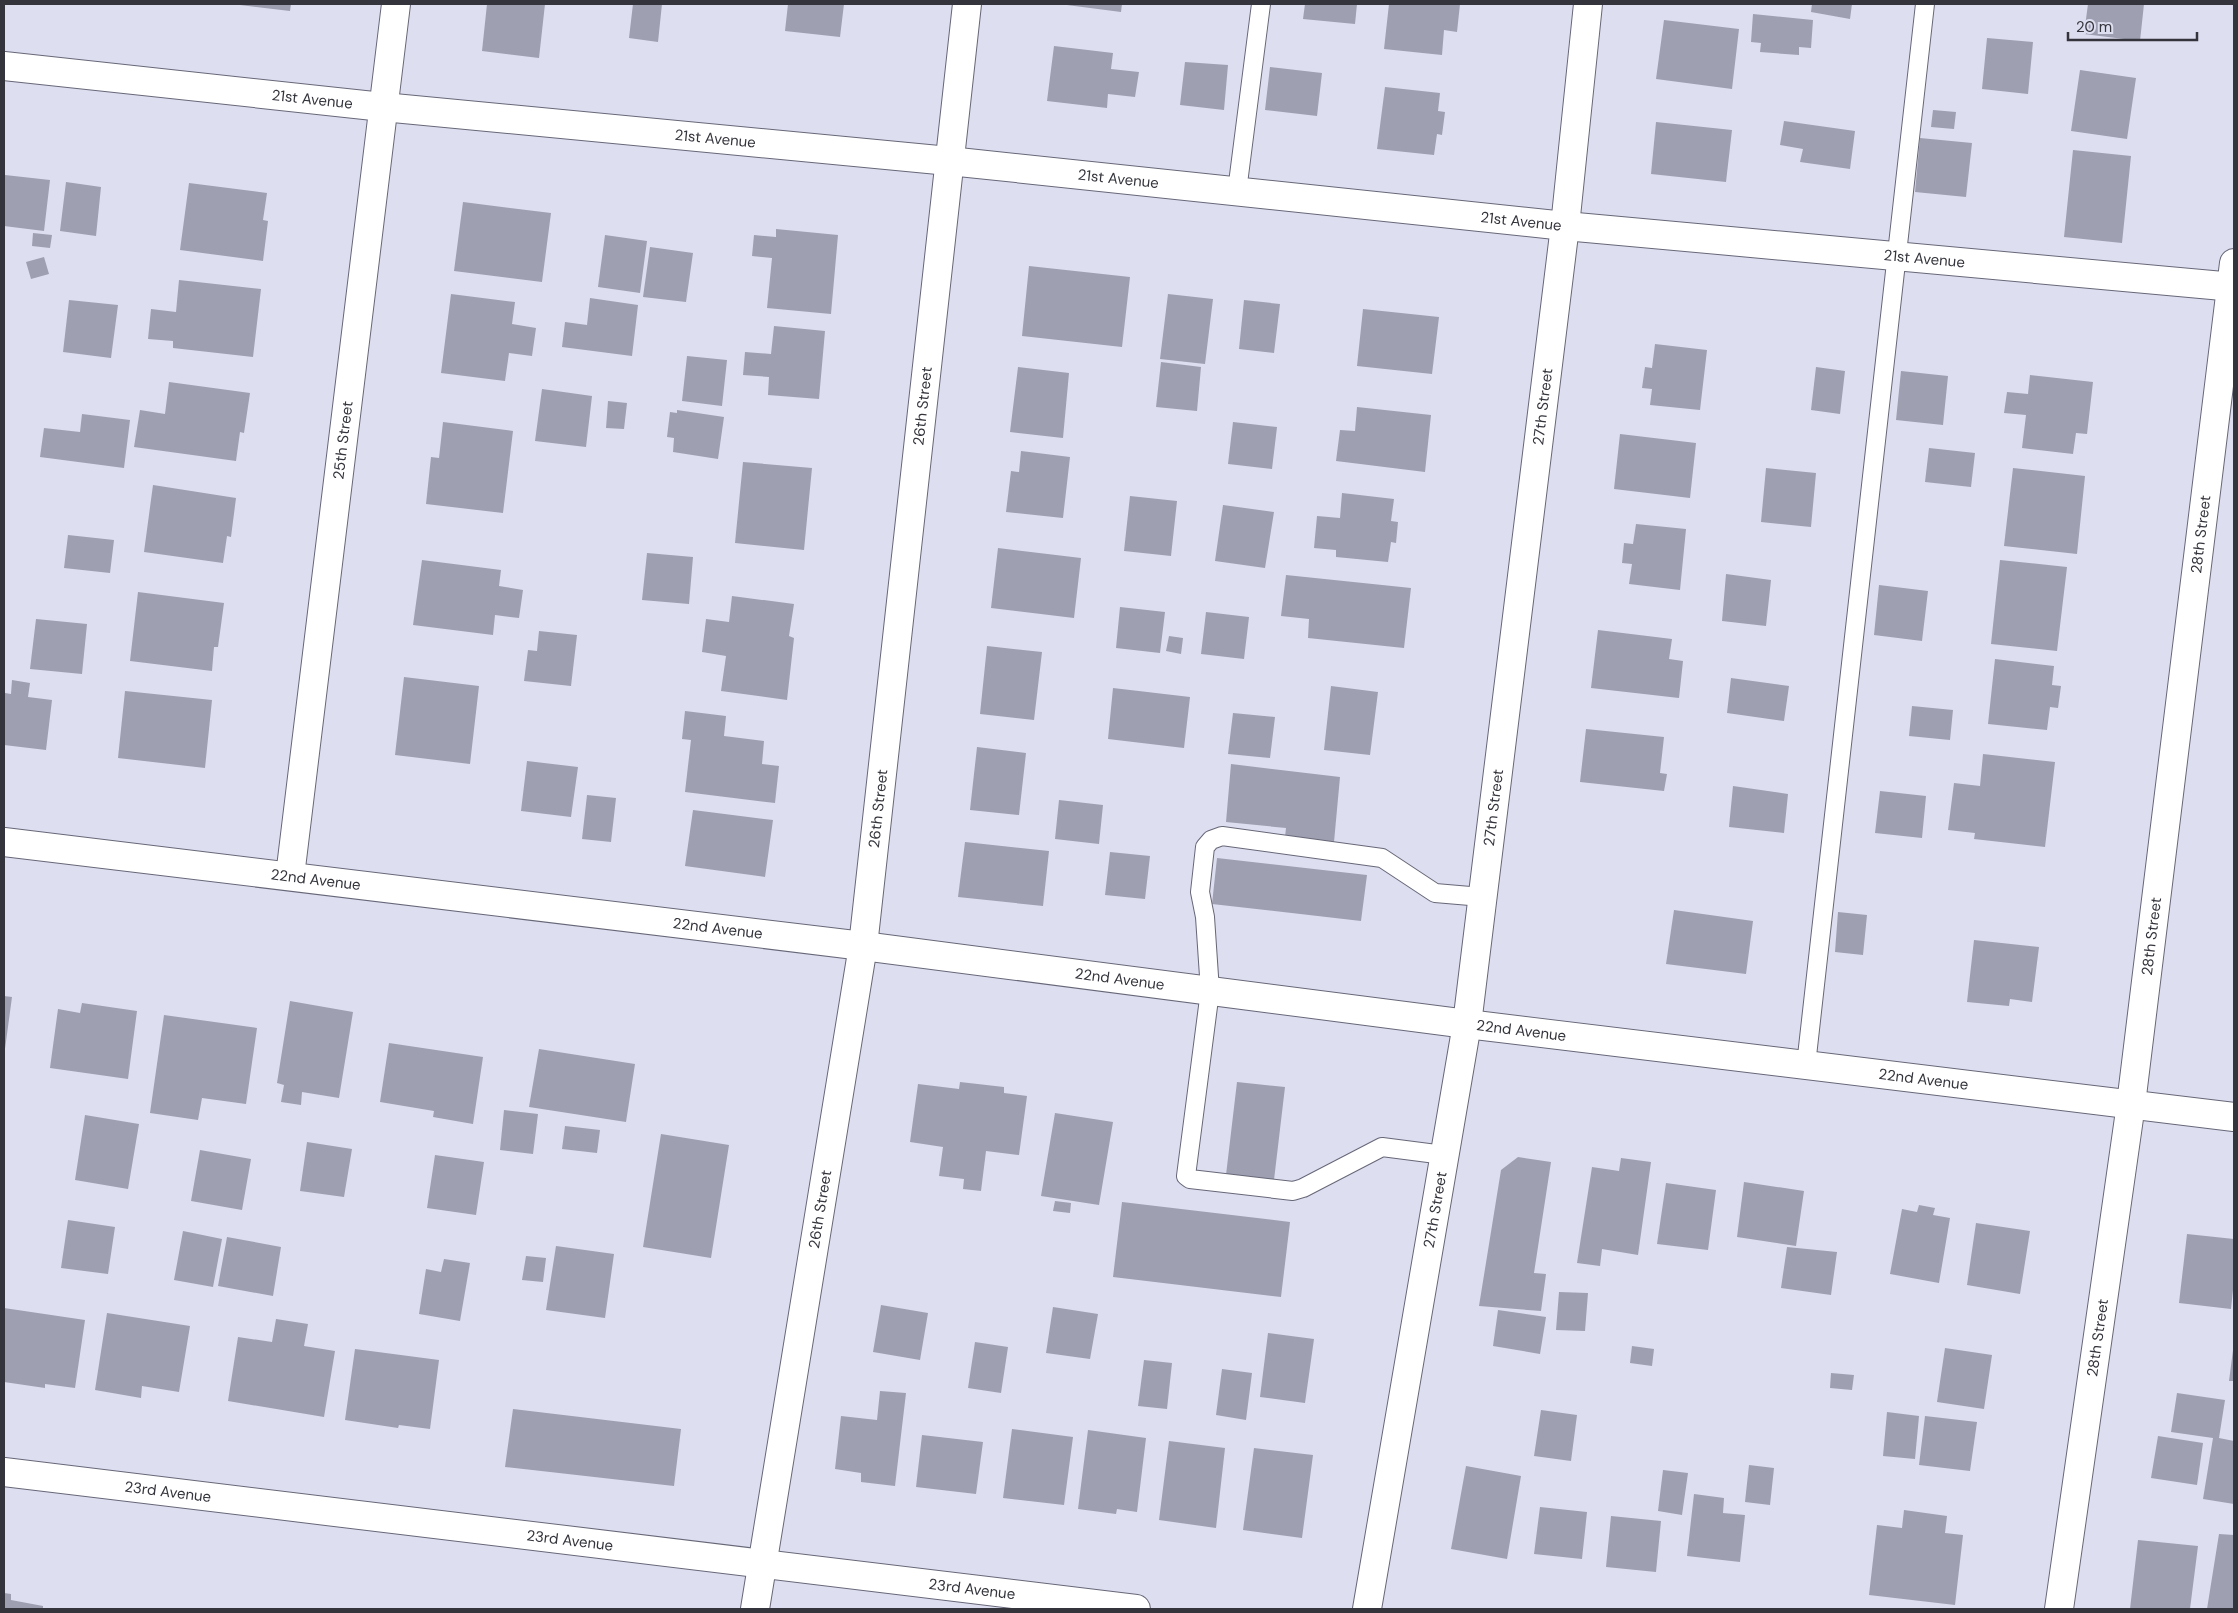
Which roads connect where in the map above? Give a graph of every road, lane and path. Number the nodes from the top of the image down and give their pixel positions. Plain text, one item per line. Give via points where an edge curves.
1 (396, 4) edge
2 (967, 4) edge
3 (1261, 4) edge
4 (1588, 4) edge
5 (1926, 4) edge
6 (4, 66) edge
7 (383, 107) junction
8 (949, 161) junction
9 (1237, 191) junction
10 (1565, 226) junction
11 (1898, 256) junction
12 (2233, 279) edge
13 (4, 842) edge
14 (290, 876) junction
15 (1482, 897) junction
16 (863, 946) junction
17 (1210, 991) junction
18 (1467, 1024) junction
19 (1806, 1065) junction
20 (2131, 1104) junction
21 (2234, 1117) edge
22 (1444, 1154) junction
23 (4, 1472) edge
24 (762, 1566) junction
25 (755, 1609) edge
26 (1136, 1609) edge
27 (1367, 1609) edge
28 (2059, 1609) edge

1 - 7 street, 25th Street
2 - 8 street, 26th Street
3 - 9 lane
4 - 10 street, 27th Street
5 - 11 lane
6 - 7 street, 21st Avenue
7 - 8 street, 21st Avenue
7 - 14 street, 25th Street
8 - 9 street, 21st Avenue
8 - 16 street, 26th Street
9 - 10 street, 21st Avenue
10 - 11 street, 21st Avenue
10 - 15 street, 27th Street
11 - 12 street, 21st Avenue
11 - 19 lane
12 - 20 street, 28th Street
13 - 14 street, 22nd Avenue
14 - 16 street, 22nd Avenue
15 - 17 lane via 1435,894 1382,858 1222,836 1211,840 1205,847 1200,892
15 - 18 street, 27th Street
16 - 17 street, 22nd Avenue
16 - 24 street, 26th Street
17 - 18 street, 22nd Avenue
17 - 22 lane via 1185,1169 1190,1179 1293,1191 1382,1147
18 - 19 street, 22nd Avenue
18 - 22 street, 27th Street
19 - 20 street, 22nd Avenue
20 - 21 street, 22nd Avenue
20 - 28 street, 28th Street
22 - 27 street, 27th Street
23 - 24 street, 23rd Avenue
24 - 25 street, 26th Street
24 - 26 street, 23rd Avenue

